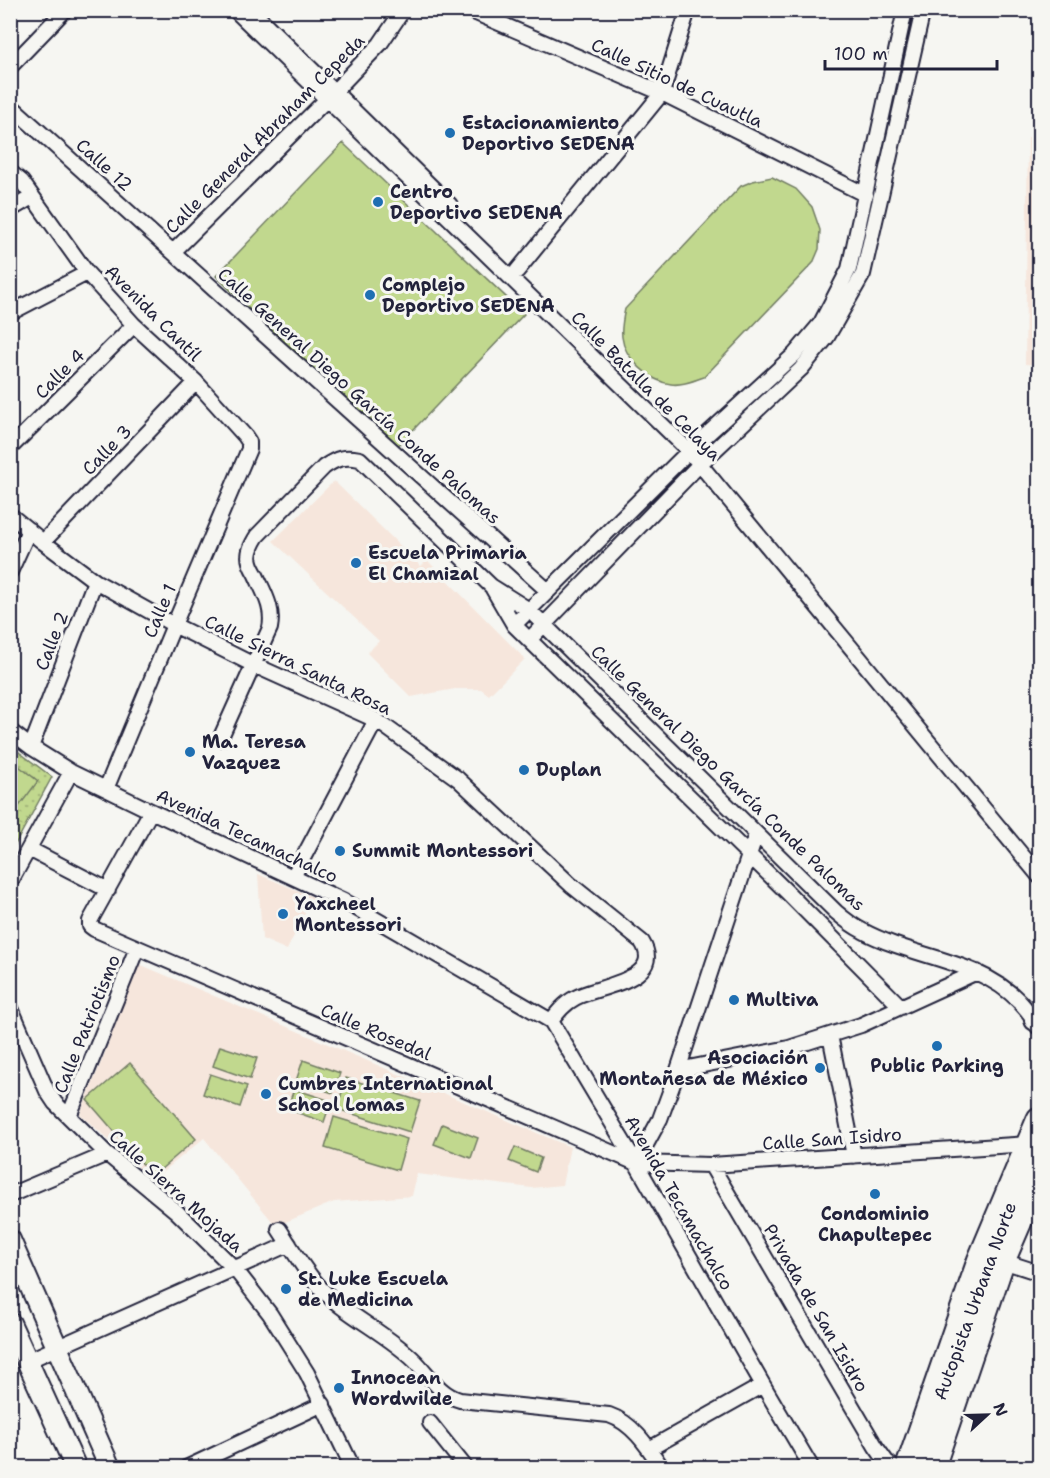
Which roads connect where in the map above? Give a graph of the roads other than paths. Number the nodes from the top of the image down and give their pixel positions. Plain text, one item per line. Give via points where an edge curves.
1 (65, 10) edge
2 (235, 10) edge
3 (251, 10) edge
4 (403, 10) edge
5 (469, 10) edge
6 (688, 10) edge
7 (905, 10) edge
8 (923, 10) edge
9 (10, 67) edge
10 (662, 93) junction
11 (331, 95) junction
12 (10, 105) edge
13 (10, 172) edge
14 (866, 195) junction
15 (32, 197) junction
16 (10, 210) edge
17 (173, 252) junction
18 (517, 271) junction
19 (87, 273) junction
20 (10, 313) edge
21 (134, 325) junction
22 (196, 382) junction
23 (10, 448) edge
24 (693, 448) junction
25 (249, 449) joint
26 (704, 460) junction
27 (10, 515) edge
28 (29, 530) junction
29 (43, 542) junction
30 (10, 572) edge
31 (95, 581) junction
32 (491, 586) junction
33 (548, 591) junction
34 (529, 610) junction
35 (544, 624) junction
36 (174, 625) junction
37 (514, 625) junction
38 (529, 640) junction
39 (254, 664) junction
40 (376, 720) junction
41 (10, 731) edge
42 (220, 739) dead end
43 (31, 747) junction
44 (71, 772) junction
45 (106, 789) junction
46 (151, 811) junction
47 (756, 834) junction
48 (29, 849) junction
49 (749, 855) junction
50 (1040, 866) edge
51 (293, 877) junction
52 (1040, 877) edge
53 (801, 878) junction
54 (10, 880) edge
55 (108, 890) junction
56 (787, 892) junction
57 (137, 948) junction
58 (977, 972) junction
59 (10, 1006) edge
60 (901, 1007) junction
61 (551, 1021) junction
62 (1038, 1024) edge
63 (830, 1035) junction
64 (678, 1070) junction
65 (69, 1116) junction
66 (1040, 1120) edge
67 (1035, 1140) edge
68 (107, 1154) junction
69 (854, 1156) junction
70 (636, 1163) junction
71 (711, 1165) junction
72 (1040, 1171) edge
73 (1040, 1189) edge
74 (10, 1195) edge
75 (279, 1229) dead end
76 (10, 1240) edge
77 (289, 1244) junction
78 (1009, 1263) junction
79 (235, 1269) junction
80 (1040, 1273) edge
81 (10, 1323) edge
82 (57, 1348) junction
83 (27, 1361) junction
84 (763, 1385) junction
85 (323, 1404) junction
86 (430, 1423) dead end
87 (649, 1449) junction
88 (76, 1467) edge
89 (110, 1467) edge
90 (186, 1467) edge
91 (351, 1467) edge
92 (466, 1467) edge
93 (662, 1467) edge
94 (812, 1467) edge
95 (894, 1467) edge
96 (909, 1467) edge
97 (916, 1467) edge
98 (931, 1467) edge
99 (938, 1467) edge

1 - 9 street
2 - 11 street, Calle Batalla de Celaya
3 - 11 street, Calle Batalla de Celaya
4 - 11 street, Calle General Abraham Cepeda via 380,44
5 - 10 street, Calle Sitio de Cuautla
6 - 10 street
7 - 14 street
8 - 26 street via 863,274 827,337 801,369
10 - 14 street, Calle Sitio de Cuautla
10 - 18 street
11 - 17 street, Calle General Abraham Cepeda
11 - 18 street, Calle Batalla de Celaya
11 - 24 street, Calle Batalla de Celaya
12 - 17 street, Calle 12
13 - 15 street, Avenida Cantíl
14 - 24 street via 849,269 821,323 794,355
15 - 16 street
15 - 19 street, Avenida Cantíl
17 - 33 street, Calle General Diego García Conde Palomas
18 - 24 street, Calle Batalla de Celaya
19 - 20 street
19 - 21 street, Avenida Cantíl
21 - 22 street, Avenida Cantíl
21 - 23 street, Calle 4
22 - 25 street, Avenida Cantíl via 245,436
22 - 29 street, Calle 3
24 - 26 street, Calle Batalla de Celaya
24 - 33 street
25 - 36 street, Calle 1
26 - 35 street
26 - 50 street, Calle Batalla de Celaya
26 - 52 street, Calle Batalla de Celaya
27 - 28 street, Calle Sierra Santa Rosa
28 - 29 street, Calle Sierra Santa Rosa
28 - 30 street
29 - 31 street, Calle Sierra Santa Rosa
31 - 36 street, Calle Sierra Santa Rosa
31 - 43 street, Calle 2
32 - 34 street, Calle General Diego García Conde Palomas
32 - 37 street, Calle General Diego García Conde Palomas
32 - 39 street, Calle General Diego García Conde Palomas via 360,459 335,460 252,544 249,561 272,618
33 - 34 street
34 - 35 street, Calle General Diego García Conde Palomas
34 - 37 street
35 - 38 street
35 - 47 street, Calle General Diego García Conde Palomas
36 - 39 street, Calle Sierra Santa Rosa
36 - 45 street, Calle 1
37 - 38 street, Calle General Diego García Conde Palomas
38 - 49 street, Calle General Diego García Conde Palomas
39 - 40 street, Calle Sierra Santa Rosa
39 - 42 street
40 - 51 street
40 - 61 street, Calle Sierra Santa Rosa via 458,779 571,885 642,942 648,957 637,974 576,997
41 - 43 street, Avenida Tecamachalco
43 - 44 street, Avenida Tecamachalco
44 - 45 street, Avenida Tecamachalco
44 - 48 street
45 - 46 street, Avenida Tecamachalco
46 - 51 street, Avenida Tecamachalco
46 - 55 street, Calle Patriotismo
47 - 49 street
47 - 53 street, Calle General Diego García Conde Palomas
48 - 54 street
48 - 55 street
49 - 56 street, Calle General Diego García Conde Palomas
49 - 64 street
51 - 61 street, Avenida Tecamachalco via 344,901
53 - 56 street
53 - 58 street, Calle General Diego García Conde Palomas via 862,931
55 - 57 street, Calle Patriotismo via 90,926
56 - 60 street, Calle General Diego García Conde Palomas
57 - 65 street, Calle Patriotismo
57 - 70 street, Calle Rosedal
58 - 60 street
58 - 62 street, Calle General Diego García Conde Palomas via 1014,996
59 - 65 street, Calle Sierra Mojada via 47,1091
60 - 63 street
61 - 70 street, Avenida Tecamachalco
63 - 64 street via 789,1048
63 - 69 street
64 - 70 street via 660,1119
65 - 68 street, Calle Sierra Mojada
66 - 67 highway
67 - 69 street, Calle San Isidro
67 - 96 highway via 981,1260
67 - 97 highway, Autopista Urbana Norte via 960,1333
68 - 74 street
68 - 79 street, Calle Sierra Mojada via 176,1210
69 - 71 street, Calle San Isidro
70 - 71 street, Calle San Isidro
70 - 84 street, Avenida Tecamachalco
71 - 95 street, Privada de San Isidro via 876,1447
72 - 98 highway, Autopista Urbana Norte via 1000,1264
73 - 78 highway
75 - 77 street
76 - 82 main road
77 - 79 street
77 - 87 street via 316,1283 401,1349 447,1394 460,1400 609,1415 632,1429
78 - 80 street
78 - 99 highway
79 - 82 street
79 - 85 street, Calle Sierra Mojada via 270,1314
81 - 83 main road
82 - 83 street
82 - 89 main road
83 - 88 main road
84 - 87 street
84 - 94 street, Avenida Tecamachalco
85 - 90 street
85 - 91 street, Calle Sierra Mojada
86 - 92 street
87 - 93 street

